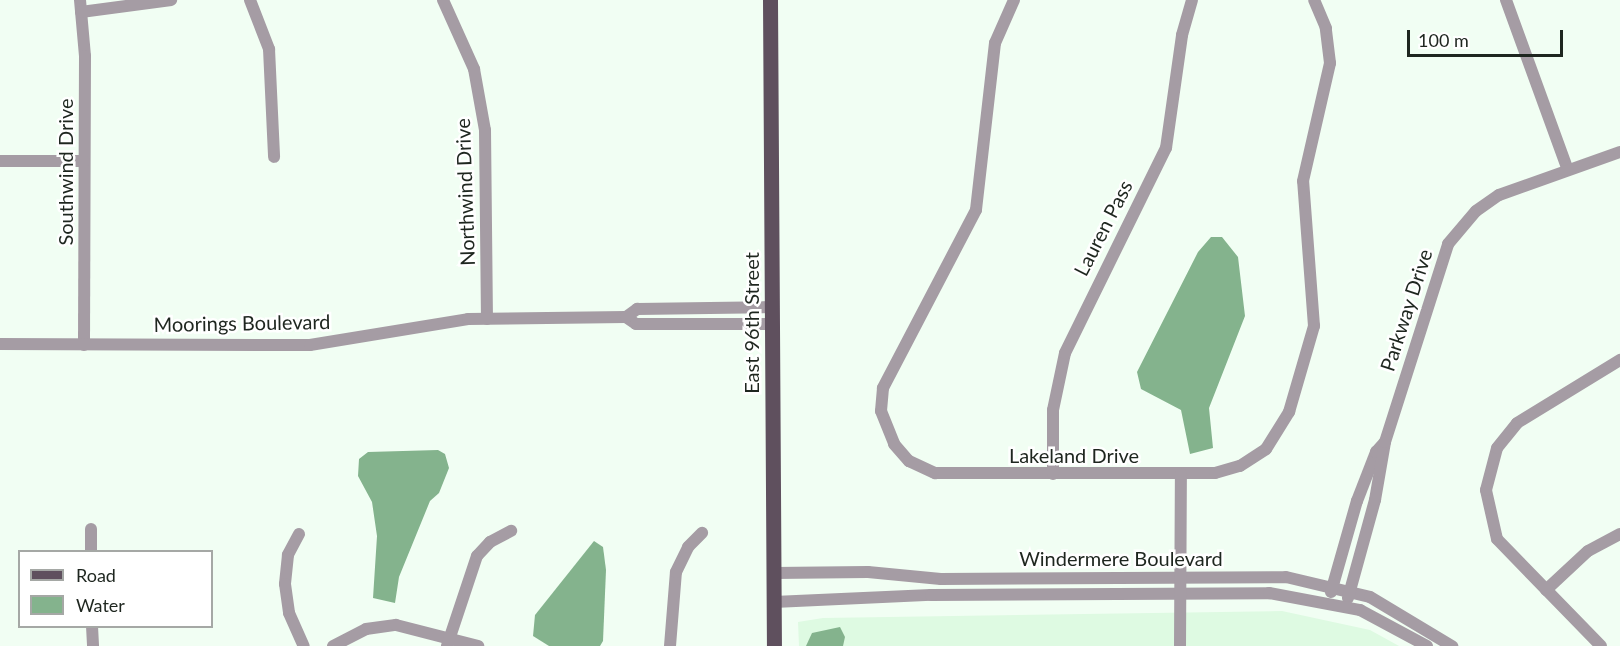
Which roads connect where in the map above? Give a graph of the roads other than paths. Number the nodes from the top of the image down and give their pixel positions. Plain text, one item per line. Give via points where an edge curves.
1 (171, 0) edge
2 (250, 0) edge
3 (443, 0) edge
4 (770, 0) edge
5 (1014, 0) edge
6 (1192, 0) edge
7 (1314, 0) edge
8 (1506, 0) edge
9 (80, 6) edge
10 (1620, 152) edge
11 (274, 157) dead end
12 (0, 161) edge
13 (84, 161) junction
14 (1567, 168) junction
15 (772, 307) junction
16 (626, 317) junction
17 (487, 319) junction
18 (772, 324) junction
19 (0, 344) edge
20 (84, 345) junction
21 (1620, 360) edge
22 (1385, 442) junction
23 (1053, 474) junction
24 (1181, 474) junction
25 (91, 529) dead end
26 (511, 531) dead end
27 (702, 533) dead end
28 (299, 534) dead end
29 (1620, 534) edge
30 (91, 550) edge
31 (774, 573) junction
32 (1181, 576) junction
33 (1332, 585) junction
34 (1350, 590) junction
35 (1546, 590) junction
36 (1181, 593) junction
37 (774, 602) junction
38 (1329, 602) junction
39 (1346, 606) junction
40 (92, 628) edge
41 (448, 641) edge
42 (93, 646) edge
43 (304, 646) edge
44 (333, 646) edge
45 (478, 646) edge
46 (670, 646) edge
47 (774, 646) edge
48 (1180, 646) edge
49 (1427, 646) edge
50 (1452, 646) edge
51 (1601, 646) edge

1 - 9 street
2 - 11 street via 269,49
3 - 17 street, Northwind Drive via 474,69 485,130
4 - 15 main road, East 96th Street
5 - 23 street, Lakeland Drive via 995,43 976,210 886,380 881,411 900,453 926,470 950,475
6 - 23 street, Lauren Pass via 1182,35 1166,148 1065,352 1053,410
7 - 24 street, Lakeland Drive via 1326,28 1330,63 1303,181 1316,298 1306,363 1289,412 1266,449 1233,469
8 - 14 street
9 - 13 street, Southwind Drive
10 - 14 street, Parkway Drive
12 - 13 street
13 - 20 street, Southwind Drive
14 - 22 street, Parkway Drive via 1499,195 1470,217 1448,244
15 - 16 street, Moorings Boulevard via 637,309
15 - 18 main road, East 96th Street
16 - 17 street, Moorings Boulevard
16 - 18 street, Moorings Boulevard via 636,324
17 - 20 street, Moorings Boulevard via 310,345
18 - 31 main road, East 96th Street
19 - 20 street, Moorings Boulevard
21 - 35 street via 1529,413 1505,436 1492,460 1486,490 1497,538
22 - 33 street, Parkway Drive via 1376,452 1357,501
22 - 34 street, Parkway Drive
23 - 24 street, Lakeland Drive
24 - 32 street
25 - 30 street
26 - 41 street via 490,542 477,556
27 - 46 street via 688,547 676,573
28 - 43 street via 288,555 285,584 289,613
29 - 35 street via 1587,551
31 - 32 street, Windermere Boulevard via 868,572 941,579
31 - 37 main road, East 96th Street
32 - 33 street, Windermere Boulevard via 1278,577
32 - 36 street
33 - 34 street, Windermere Boulevard
33 - 38 street, Parkway Drive
34 - 39 street, Parkway Drive
34 - 50 street, Windermere Boulevard via 1395,608
35 - 51 street
36 - 37 street, Windermere Boulevard via 931,595
36 - 38 street, Windermere Boulevard via 1269,593
36 - 48 street
37 - 47 main road, East 96th Street
38 - 39 street, Windermere Boulevard
39 - 49 street, Windermere Boulevard
40 - 42 street
41 - 44 street via 386,625 357,633
41 - 45 street

